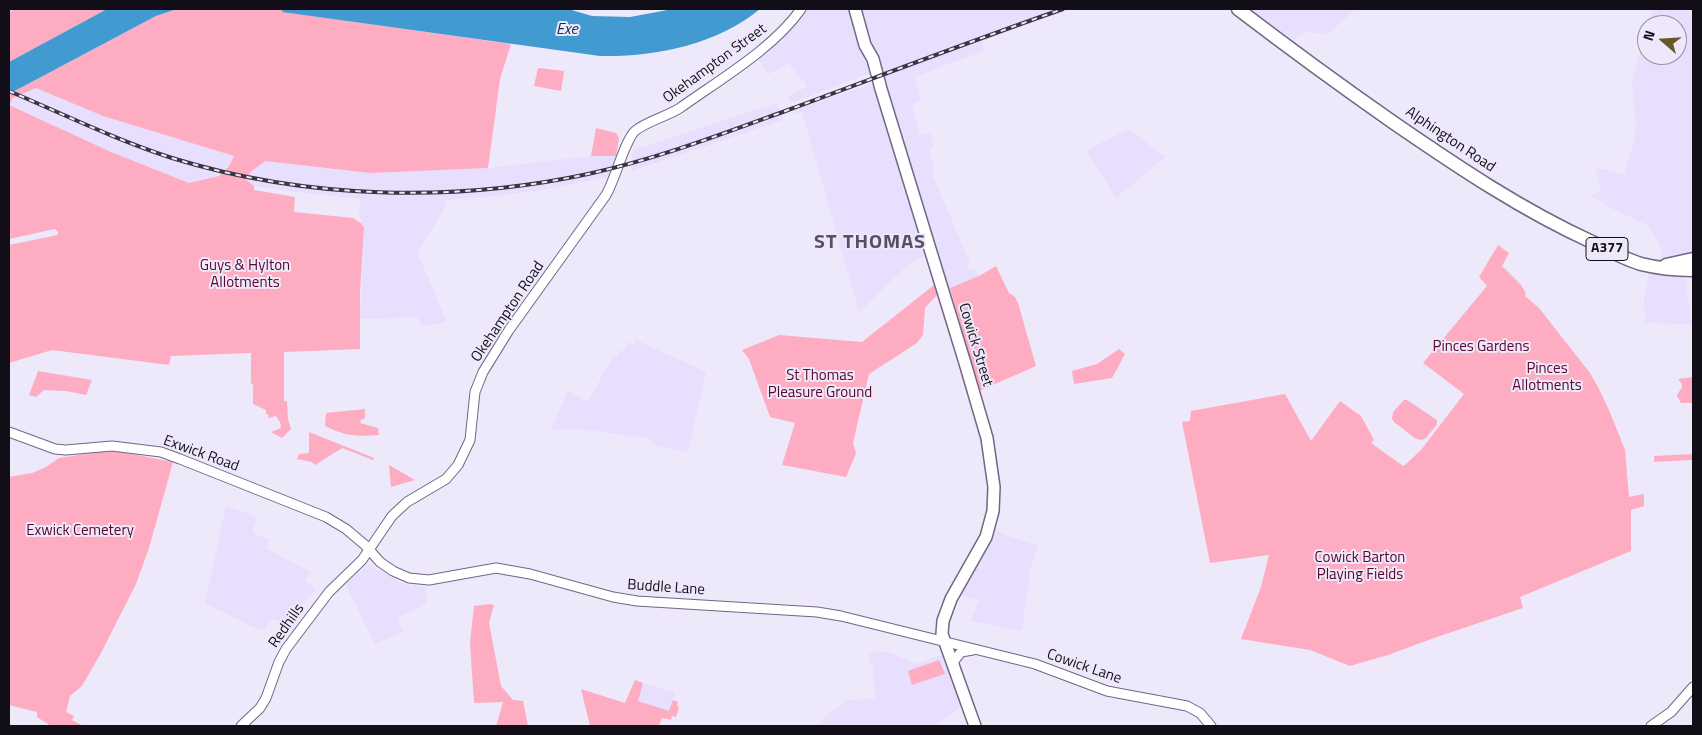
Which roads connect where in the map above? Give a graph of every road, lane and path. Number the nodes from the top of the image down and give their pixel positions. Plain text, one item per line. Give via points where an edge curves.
1 (801, 9) edge
2 (855, 9) edge
3 (863, 9) edge
4 (1238, 9) edge
5 (871, 54) junction
6 (623, 155) joint
7 (1693, 252) edge
8 (1693, 259) edge
9 (1666, 265) junction
10 (1693, 270) edge
11 (9, 432) edge
12 (369, 549) junction
13 (943, 641) junction
14 (976, 649) junction
15 (954, 670) junction
16 (1693, 687) edge
17 (241, 726) edge
18 (975, 726) edge
19 (1211, 726) edge
20 (1651, 726) edge

1 - 6 street, Okehampton Street via 785,29 752,56 680,108 636,130
2 - 5 main road, Cowick Street via 865,45
3 - 5 main road, Cowick Street via 872,42
4 - 9 highway, Alphington Road / A377 via 1378,112 1527,210 1635,262
5 - 13 main road, Cowick Street via 987,438 994,487 988,530 949,604 943,621
6 - 12 street, Okehampton Road via 606,195 483,372 475,392 470,440 458,465 446,478 400,508
7 - 9 street
8 - 9 highway, Alphington Road / A377
9 - 10 highway, Alphington Road / A377
11 - 12 street, Exwick Road via 55,449 112,446 161,452 317,512 346,529
12 - 13 street, Buddle Lane via 380,562 412,579 433,579 496,568 626,600 817,612
12 - 17 street, Redhills via 302,627 279,662 263,703
13 - 14 street, Cowick Lane
13 - 15 main road
14 - 15 street via 961,652 954,661
14 - 19 street, Cowick Lane via 1035,664 1107,691 1187,706 1200,713
15 - 18 main road
16 - 20 street via 1670,712

